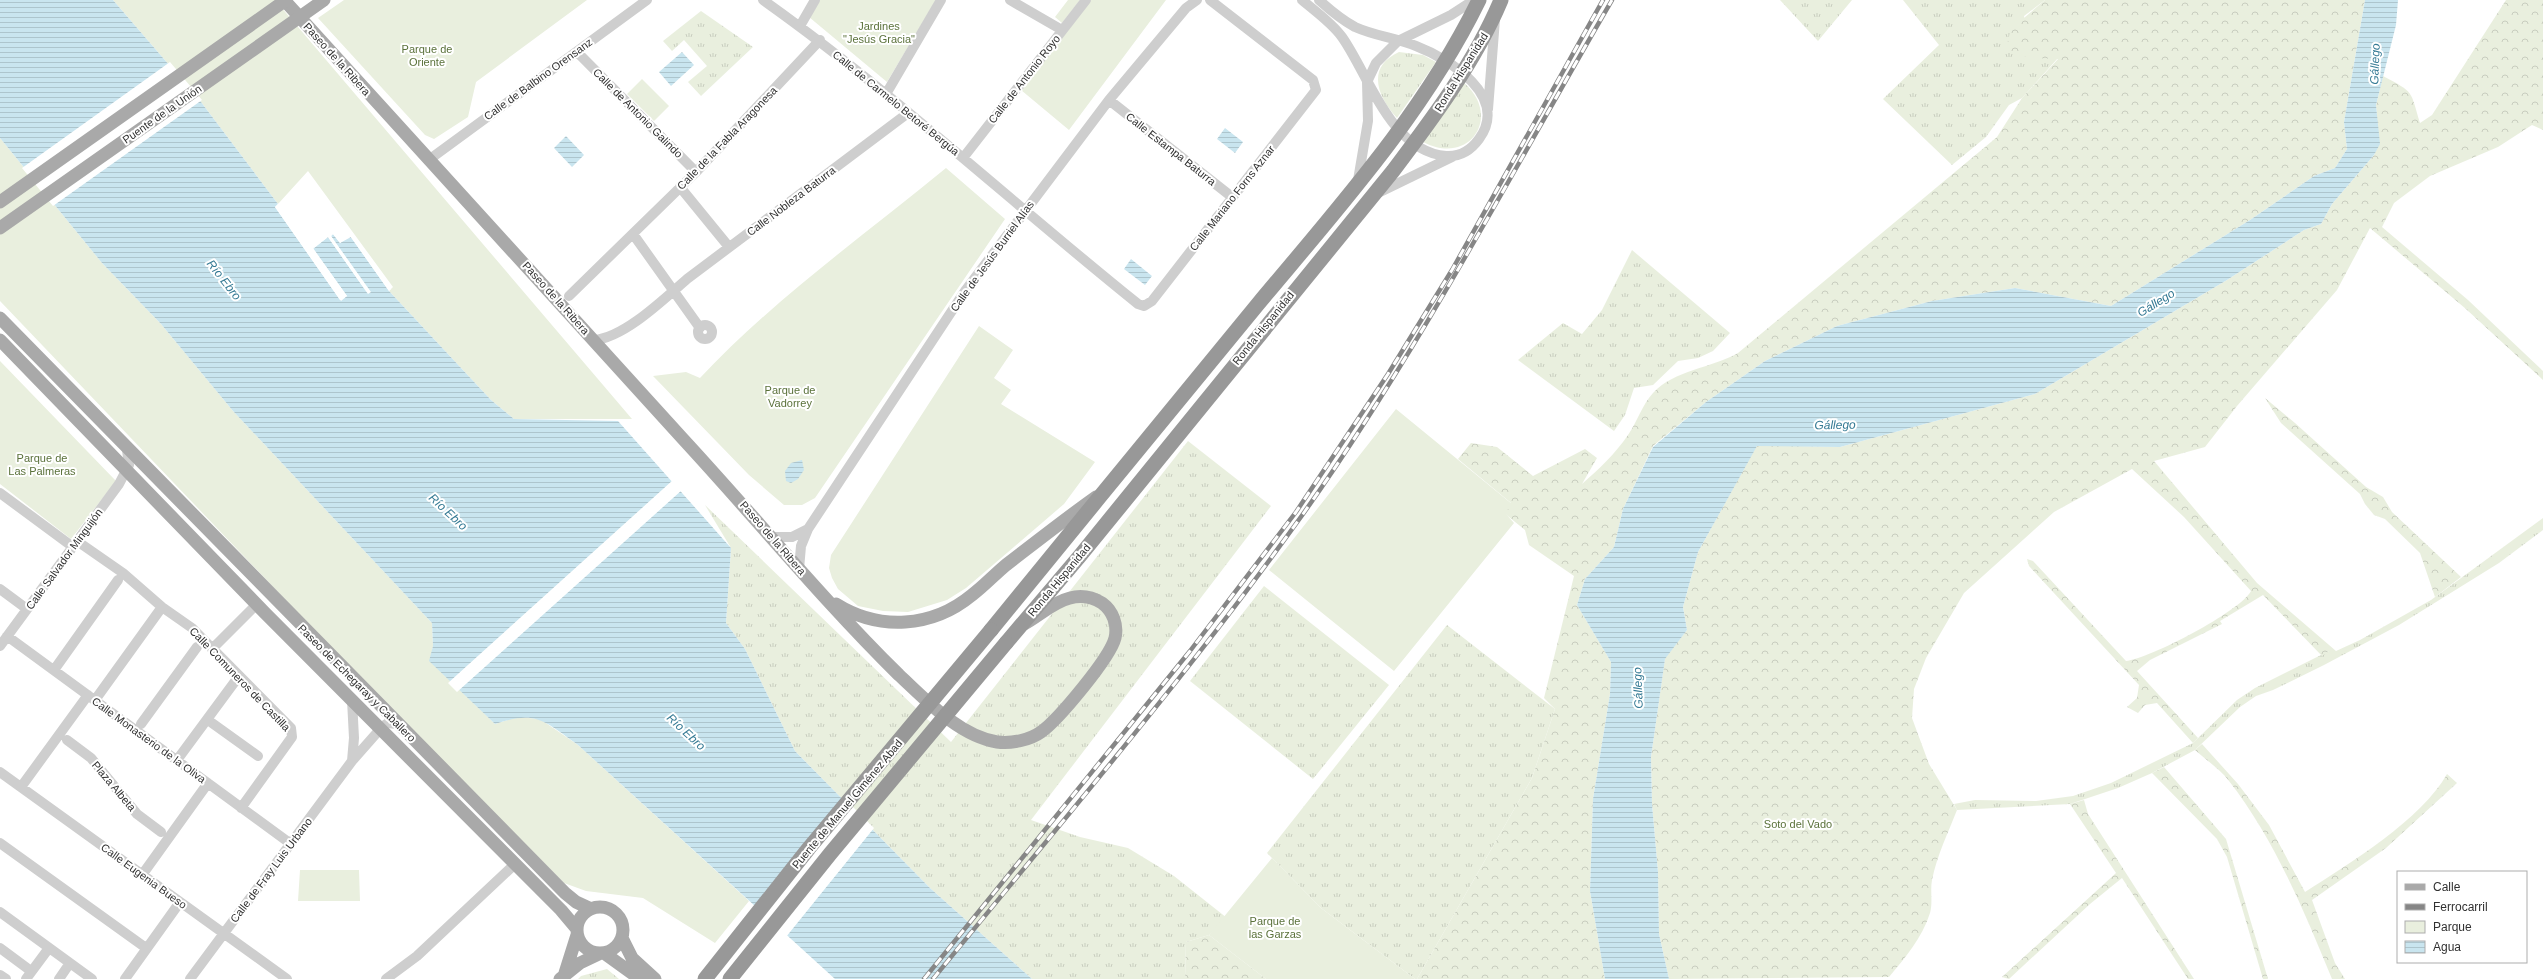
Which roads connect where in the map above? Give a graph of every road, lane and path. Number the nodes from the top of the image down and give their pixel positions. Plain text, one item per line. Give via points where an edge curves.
1 (285, 0) edge
2 (324, 0) edge
3 (646, 0) edge
4 (763, 0) edge
5 (815, 0) edge
6 (941, 0) edge
7 (1010, 0) edge
8 (1086, 0) edge
9 (1197, 0) edge
10 (1210, 0) edge
11 (1302, 0) edge
12 (1319, 0) edge
13 (1474, 0) edge
14 (1479, 0) edge
15 (1501, 0) edge
16 (1495, 14) junction
17 (800, 26) junction
18 (1062, 30) junction
19 (820, 40) junction
20 (1398, 41) junction
21 (579, 54) dead end
22 (1446, 62) junction
23 (1461, 73) junction
24 (1367, 82) junction
25 (886, 94) junction
26 (1110, 100) junction
27 (1488, 110) junction
28 (908, 113) junction
29 (1399, 129) junction
30 (1414, 142) junction
31 (1454, 156) junction
32 (963, 158) junction
33 (430, 159) junction
34 (696, 172) junction
35 (1358, 182) junction
36 (680, 187) junction
37 (1373, 195) junction
38 (1232, 197) junction
39 (0, 202) edge
40 (1024, 212) junction
41 (0, 228) edge
42 (633, 234) junction
43 (729, 247) junction
44 (674, 290) junction
45 (569, 296) dead end
46 (1148, 305) joint
47 (0, 318) edge
48 (700, 328) dead end
49 (0, 329) edge
50 (612, 337) junction
51 (19, 338) junction
52 (0, 340) edge
53 (594, 340) junction
54 (607, 354) junction
55 (127, 450) junction
56 (127, 471) junction
57 (1106, 490) junction
58 (0, 493) edge
59 (808, 529) junction
60 (773, 537) junction
61 (75, 544) junction
62 (800, 569) junction
63 (118, 580) dead end
64 (0, 589) edge
65 (826, 598) junction
66 (257, 604) junction
67 (162, 607) junction
68 (27, 609) junction
69 (1019, 627) junction
70 (991, 630) joint
71 (7, 636) junction
72 (1006, 643) joint
73 (0, 646) edge
74 (197, 647) dead end
75 (212, 649) junction
76 (54, 670) junction
77 (239, 676) junction
78 (92, 698) junction
79 (352, 700) junction
80 (212, 723) dead end
81 (140, 724) dead end
82 (397, 724) junction
83 (380, 729) junction
84 (67, 740) dead end
85 (258, 756) dead end
86 (177, 760) junction
87 (352, 761) junction
88 (0, 772) edge
89 (208, 783) junction
90 (21, 788) junction
91 (241, 808) junction
92 (161, 832) dead end
93 (0, 843) edge
94 (291, 844) junction
95 (515, 864) junction
96 (142, 875) junction
97 (180, 902) junction
98 (591, 909) junction
99 (0, 912) edge
100 (577, 932) junction
101 (224, 934) junction
102 (622, 938) junction
103 (0, 948) edge
104 (49, 948) junction
105 (146, 948) junction
106 (602, 953) junction
107 (70, 963) junction
108 (0, 975) edge
109 (29, 975) edge
110 (562, 977) edge
111 (6, 979) edge
112 (59, 979) edge
113 (92, 979) edge
114 (125, 979) edge
115 (190, 979) edge
116 (287, 979) edge
117 (386, 979) edge
118 (640, 979) edge
119 (655, 979) edge
120 (705, 979) edge
121 (730, 979) edge

1 - 33 main road, Paseo de la Ribera
1 - 39 main road, Puente de la Unión, bridge
2 - 41 main road, Puente de la Unión, bridge
3 - 33 street, Calle de Balbino Orensanz
4 - 17 street, Calle de Carmelo Betoré Bergúa
5 - 17 street
6 - 25 street
7 - 18 street
8 - 18 street, Calle de Antonio Royo
9 - 26 street, Calle de Jesús Burriel Alías via 1186,8
10 - 38 street, Calle Mariano Forns Aznar via 1313,80 1316,90
11 - 24 street via 1332,26 1349,47
12 - 20 street via 1354,26
13 - 20 street via 1451,15
14 - 22 highway, Ronda Hispanidad
15 - 16 highway, Ronda Hispanidad
16 - 23 highway, Ronda Hispanidad
16 - 27 street
17 - 19 street, Calle de Carmelo Betoré Bergúa
18 - 32 street, Calle de Antonio Royo
19 - 25 street, Calle de Carmelo Betoré Bergúa
19 - 34 street, Calle de la Fabla Aragonesa
20 - 22 street via 1422,48
20 - 24 street via 1376,62
21 - 34 street, Calle de Antonio Galindo
22 - 23 street
22 - 29 highway, Ronda Hispanidad
23 - 27 street via 1478,88
23 - 30 highway, Ronda Hispanidad
24 - 29 street
24 - 35 street via 1368,121
25 - 28 street, Calle de Carmelo Betoré Bergúa
26 - 38 street, Calle Estampa Baturra
26 - 40 street, Calle de Jesús Burriel Alías
27 - 31 street via 1486,127 1478,140 1466,151
28 - 32 street, Calle de Carmelo Betoré Bergúa
28 - 43 street, Calle Nobleza Baturra
29 - 30 street
29 - 35 highway, Ronda Hispanidad
30 - 31 street via 1435,154
30 - 37 highway, Ronda Hispanidad
31 - 37 street via 1412,174
32 - 40 street, Calle de Carmelo Betoré Bergúa
33 - 53 main road, Paseo de la Ribera
34 - 36 street, Calle de la Fabla Aragonesa
35 - 57 highway, Ronda Hispanidad
36 - 42 street, Calle de la Fabla Aragonesa
36 - 43 street
37 - 69 highway, Ronda Hispanidad via 1079,557
38 - 46 street, Calle Mariano Forns Aznar
40 - 46 street, Calle de Carmelo Betoré Bergúa via 1138,304
40 - 59 street, Calle de Jesús Burriel Alías via 965,291
42 - 44 street
42 - 45 street, Calle de la Fabla Aragonesa
43 - 44 street, Calle Nobleza Baturra
44 - 48 street
44 - 50 street, Calle Nobleza Baturra
47 - 51 main road, Paseo de Echegaray y Caballero
49 - 51 street
50 - 53 street, Calle Nobleza Baturra
50 - 54 street
51 - 55 main road, Paseo de Echegaray y Caballero
52 - 56 main road, Paseo de Echegaray y Caballero
53 - 54 main road, Paseo de la Ribera
54 - 60 main road, Paseo de la Ribera
55 - 56 street
55 - 82 main road, Paseo de Echegaray y Caballero
56 - 61 street, Calle Salvador Minguijón
56 - 66 main road, Paseo de Echegaray y Caballero
57 - 65 main road via 1052,528 971,596 937,615 895,623 876,621 861,617
57 - 70 highway, Ronda Hispanidad
58 - 61 street, Calle Comuneros de Castilla
59 - 60 street via 792,537
59 - 62 street, Calle de Jesús Burriel Alías via 801,546
60 - 62 main road, Paseo de la Ribera
61 - 67 street, Calle Comuneros de Castilla via 124,573
61 - 68 street, Calle Salvador Minguijón
62 - 65 main road, Paseo de la Ribera
63 - 76 street
64 - 68 street
65 - 69 main road, Paseo de la Ribera via 882,657 937,709 976,735 1000,743 1030,738 1051,724 1107,654 1114,643 1116,628 1106,606 1092,598 1080,596 1062,601
66 - 75 street
66 - 79 main road, Paseo de Echegaray y Caballero
67 - 75 street, Calle Comuneros de Castilla via 192,628
67 - 78 street
68 - 71 street, Calle Salvador Minguijón
69 - 72 highway, Ronda Hispanidad
70 - 120 highway, Puente de Manuel Giménez Abad, bridge via 809,848
71 - 73 street, Calle Salvador Minguijón
71 - 76 street, Calle Monasterio de la Oliva
72 - 121 highway, Puente de Manuel Giménez Abad, bridge via 830,854
74 - 81 street
75 - 77 street, Calle Comuneros de Castilla
76 - 78 street, Calle Monasterio de la Oliva
77 - 86 street
77 - 91 street, Calle Comuneros de Castilla via 293,733 292,738
78 - 86 street, Calle Monasterio de la Oliva
78 - 90 street
79 - 83 main road, Paseo de Echegaray y Caballero
79 - 87 street
80 - 85 street
82 - 83 street via 388,723
82 - 98 main road, Paseo de Echegaray y Caballero via 565,893
83 - 87 street, Calle de Fray Luis Urbano
83 - 95 main road, Paseo de Echegaray y Caballero
84 - 92 street, Plaza Albeta via 91,758 137,814
86 - 89 street, Calle Monasterio de la Oliva
87 - 94 street, Calle de Fray Luis Urbano
88 - 90 street, Calle Eugenia Bueso
89 - 91 street, Calle Monasterio de la Oliva
89 - 96 street
90 - 96 street, Calle Eugenia Bueso
91 - 94 street, Calle Monasterio de la Oliva
93 - 105 street
94 - 101 street, Calle de Fray Luis Urbano
95 - 100 main road, Paseo de Echegaray y Caballero via 569,918
95 - 117 street via 417,956
96 - 97 street, Calle Eugenia Bueso
97 - 101 street, Calle Eugenia Bueso
97 - 105 street
98 - 100 main road via 583,915
98 - 102 main road via 604,907 614,912 623,925
99 - 104 street
100 - 106 main road via 580,941 589,950
100 - 110 main road
101 - 115 street, Calle de Fray Luis Urbano
101 - 116 street, Calle Eugenia Bueso
102 - 106 main road via 615,948
102 - 119 main road via 632,958
103 - 109 street
104 - 107 street
104 - 109 street
105 - 114 street
106 - 110 main road via 580,963
106 - 118 main road
107 - 112 street
107 - 113 street
108 - 111 street

